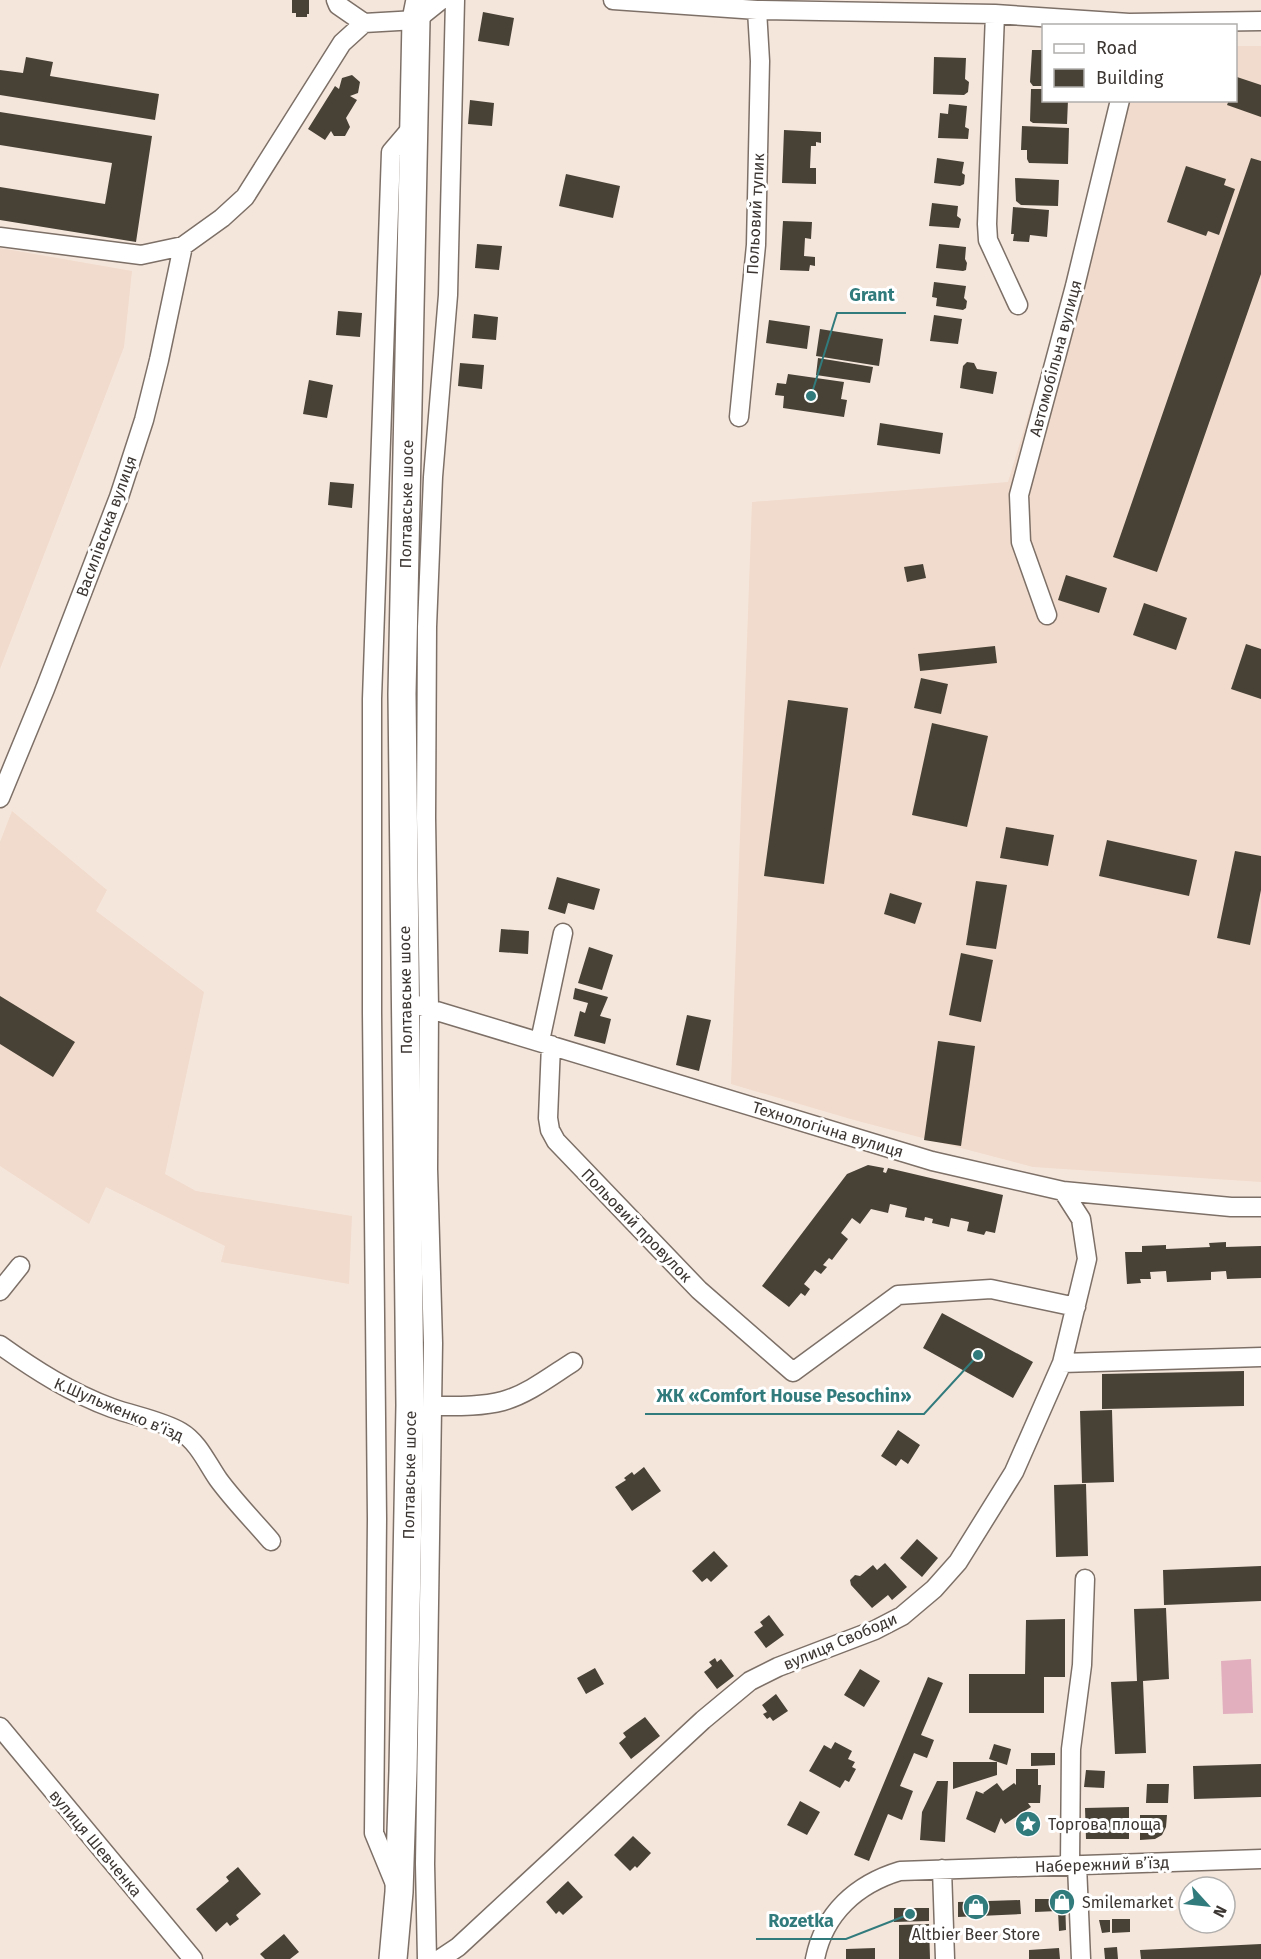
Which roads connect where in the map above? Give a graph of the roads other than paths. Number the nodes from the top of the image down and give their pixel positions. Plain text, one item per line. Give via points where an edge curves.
1 (336, 0) edge
2 (441, 0) edge
3 (455, 0) edge
4 (613, 0) edge
5 (416, 7) edge
6 (757, 10) junction
7 (995, 14) junction
8 (1261, 21) edge
9 (364, 23) junction
10 (1129, 24) edge
11 (1120, 102) edge
12 (414, 125) junction
13 (0, 237) edge
14 (183, 246) junction
15 (1018, 305) dead end
16 (739, 417) dead end
17 (1047, 615) dead end
18 (0, 798) edge
19 (563, 933) dead end
20 (417, 1005) junction
21 (545, 1043) junction
22 (1063, 1191) junction
23 (1261, 1207) edge
24 (20, 1266) dead end
25 (0, 1291) edge
26 (1076, 1307) junction
27 (0, 1345) edge
28 (1261, 1357) edge
29 (573, 1362) dead end
30 (1062, 1363) junction
31 (432, 1406) junction
32 (271, 1542) dead end
33 (1085, 1578) dead end
34 (0, 1727) edge
35 (1261, 1859) edge
36 (1074, 1865) junction
37 (942, 1869) junction
38 (399, 1892) junction
39 (193, 1959) edge
40 (393, 1959) edge
41 (427, 1959) edge
42 (440, 1959) edge
43 (815, 1959) edge
44 (945, 1959) edge
45 (1081, 1959) edge

1 - 9 street
2 - 5 street
3 - 20 street via 448,295 433,477 427,627 426,818
4 - 6 street
5 - 9 street
5 - 12 highway, Полтавське шосе
6 - 7 street
6 - 16 street, Польовий тупик via 760,61 756,245
7 - 10 street
7 - 15 street via 988,240
8 - 10 street
9 - 14 street via 342,43 245,197
11 - 17 street, Автомобільна вулиця via 1019,495 1021,542
12 - 20 highway, Полтавське шосе via 402,693
12 - 38 street via 391,152 372,699 377,1519 374,1833
13 - 14 street via 141,255
14 - 18 street, Василівська вулиця via 144,420 119,497
19 - 21 street, Польовий провулок
20 - 21 street, Технологічна вулиця
20 - 31 street via 428,1169
20 - 38 highway, Полтавське шосе
21 - 22 street, Технологічна вулиця via 932,1161
21 - 26 street, Польовий провулок via 548,1118 556,1141 699,1290 792,1372 898,1295 991,1289
22 - 23 street, Технологічна вулиця
22 - 26 street, вулиця Свободи via 1081,1219 1087,1259
24 - 25 street
26 - 30 street, вулиця Свободи
27 - 32 street, К.Шульженко в’їзд via 39,1373 72,1390 182,1432
28 - 30 street
29 - 31 street via 504,1401
30 - 42 street, вулиця Свободи via 1014,1472 958,1562 934,1589 902,1616 875,1630 750,1681 458,1947
31 - 41 street
33 - 36 street via 1082,1665 1071,1749
34 - 39 street, вулиця Шевченка
35 - 36 street, Набережний в’їзд
36 - 37 street, Набережний в’їзд
36 - 45 street
37 - 43 street, Набережний в’їзд via 900,1870 865,1885 837,1910 818,1942
37 - 44 street
38 - 40 highway, Полтавське шосе

